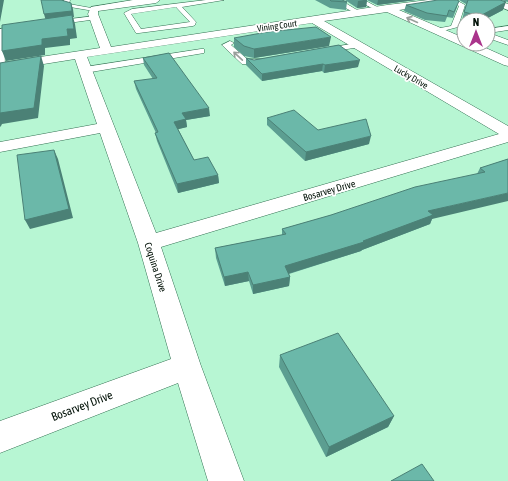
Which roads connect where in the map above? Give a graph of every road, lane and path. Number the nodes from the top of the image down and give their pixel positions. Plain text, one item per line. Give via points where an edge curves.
1 (67, 0) edge
2 (221, 0) edge
3 (340, 0) edge
4 (359, 0) edge
5 (446, 0) edge
6 (451, 0) edge
7 (488, 0) edge
8 (138, 1) edge
9 (103, 3) edge
10 (178, 6) junction
11 (384, 6) edge
12 (508, 7) edge
13 (159, 10) edge
14 (359, 13) junction
15 (94, 14) junction
16 (43, 24) edge
17 (313, 25) junction
18 (28, 26) edge
19 (173, 28) junction
20 (508, 28) edge
21 (496, 30) edge
22 (438, 31) junction
23 (213, 35) junction
24 (496, 38) edge
25 (184, 39) junction
26 (456, 39) edge
27 (508, 43) edge
28 (357, 45) junction
29 (107, 51) junction
30 (201, 51) dead end
31 (486, 52) edge
32 (316, 53) edge
33 (272, 61) edge
34 (82, 62) junction
35 (508, 62) edge
36 (1, 66) edge
37 (105, 127) junction
38 (508, 133) edge
39 (508, 137) edge
40 (0, 147) edge
41 (149, 243) junction
42 (187, 366) junction
43 (0, 437) edge
44 (226, 481) edge

1 - 15 lane via 66,5
2 - 10 lane
3 - 14 lane via 336,1
4 - 11 lane
5 - 11 street, Vining Court
6 - 22 lane via 462,5 454,27
7 - 12 street
8 - 9 street
8 - 13 street
9 - 15 street
10 - 13 lane
10 - 19 lane via 194,23
11 - 14 street, Vining Court
22 -> 11 street
13 - 19 lane
13 - 19 lane via 128,13 140,31
14 - 17 street, Vining Court
15 - 16 lane
15 - 29 street
17 - 23 street, Vining Court
17 - 28 street, Lucky Drive via 328,28
18 - 36 lane via 0,32
19 - 25 lane
20 - 21 lane
22 - 26 street
23 - 25 street, Vining Court
33 -> 23 lane via 245,62 226,45 233,42 222,42
24 - 27 lane
25 - 29 street, Vining Court
28 - 32 lane
28 - 38 street, Lucky Drive
29 - 34 street, Vining Court
30 - 34 lane
31 - 35 street
34 - 36 street
34 - 37 street, Coquina Drive
37 - 40 street
37 - 41 street, Coquina Drive
39 - 41 street, Bosarvey Drive
41 - 42 street, Coquina Drive
42 - 43 street, Bosarvey Drive
42 - 44 street, Coquina Drive

